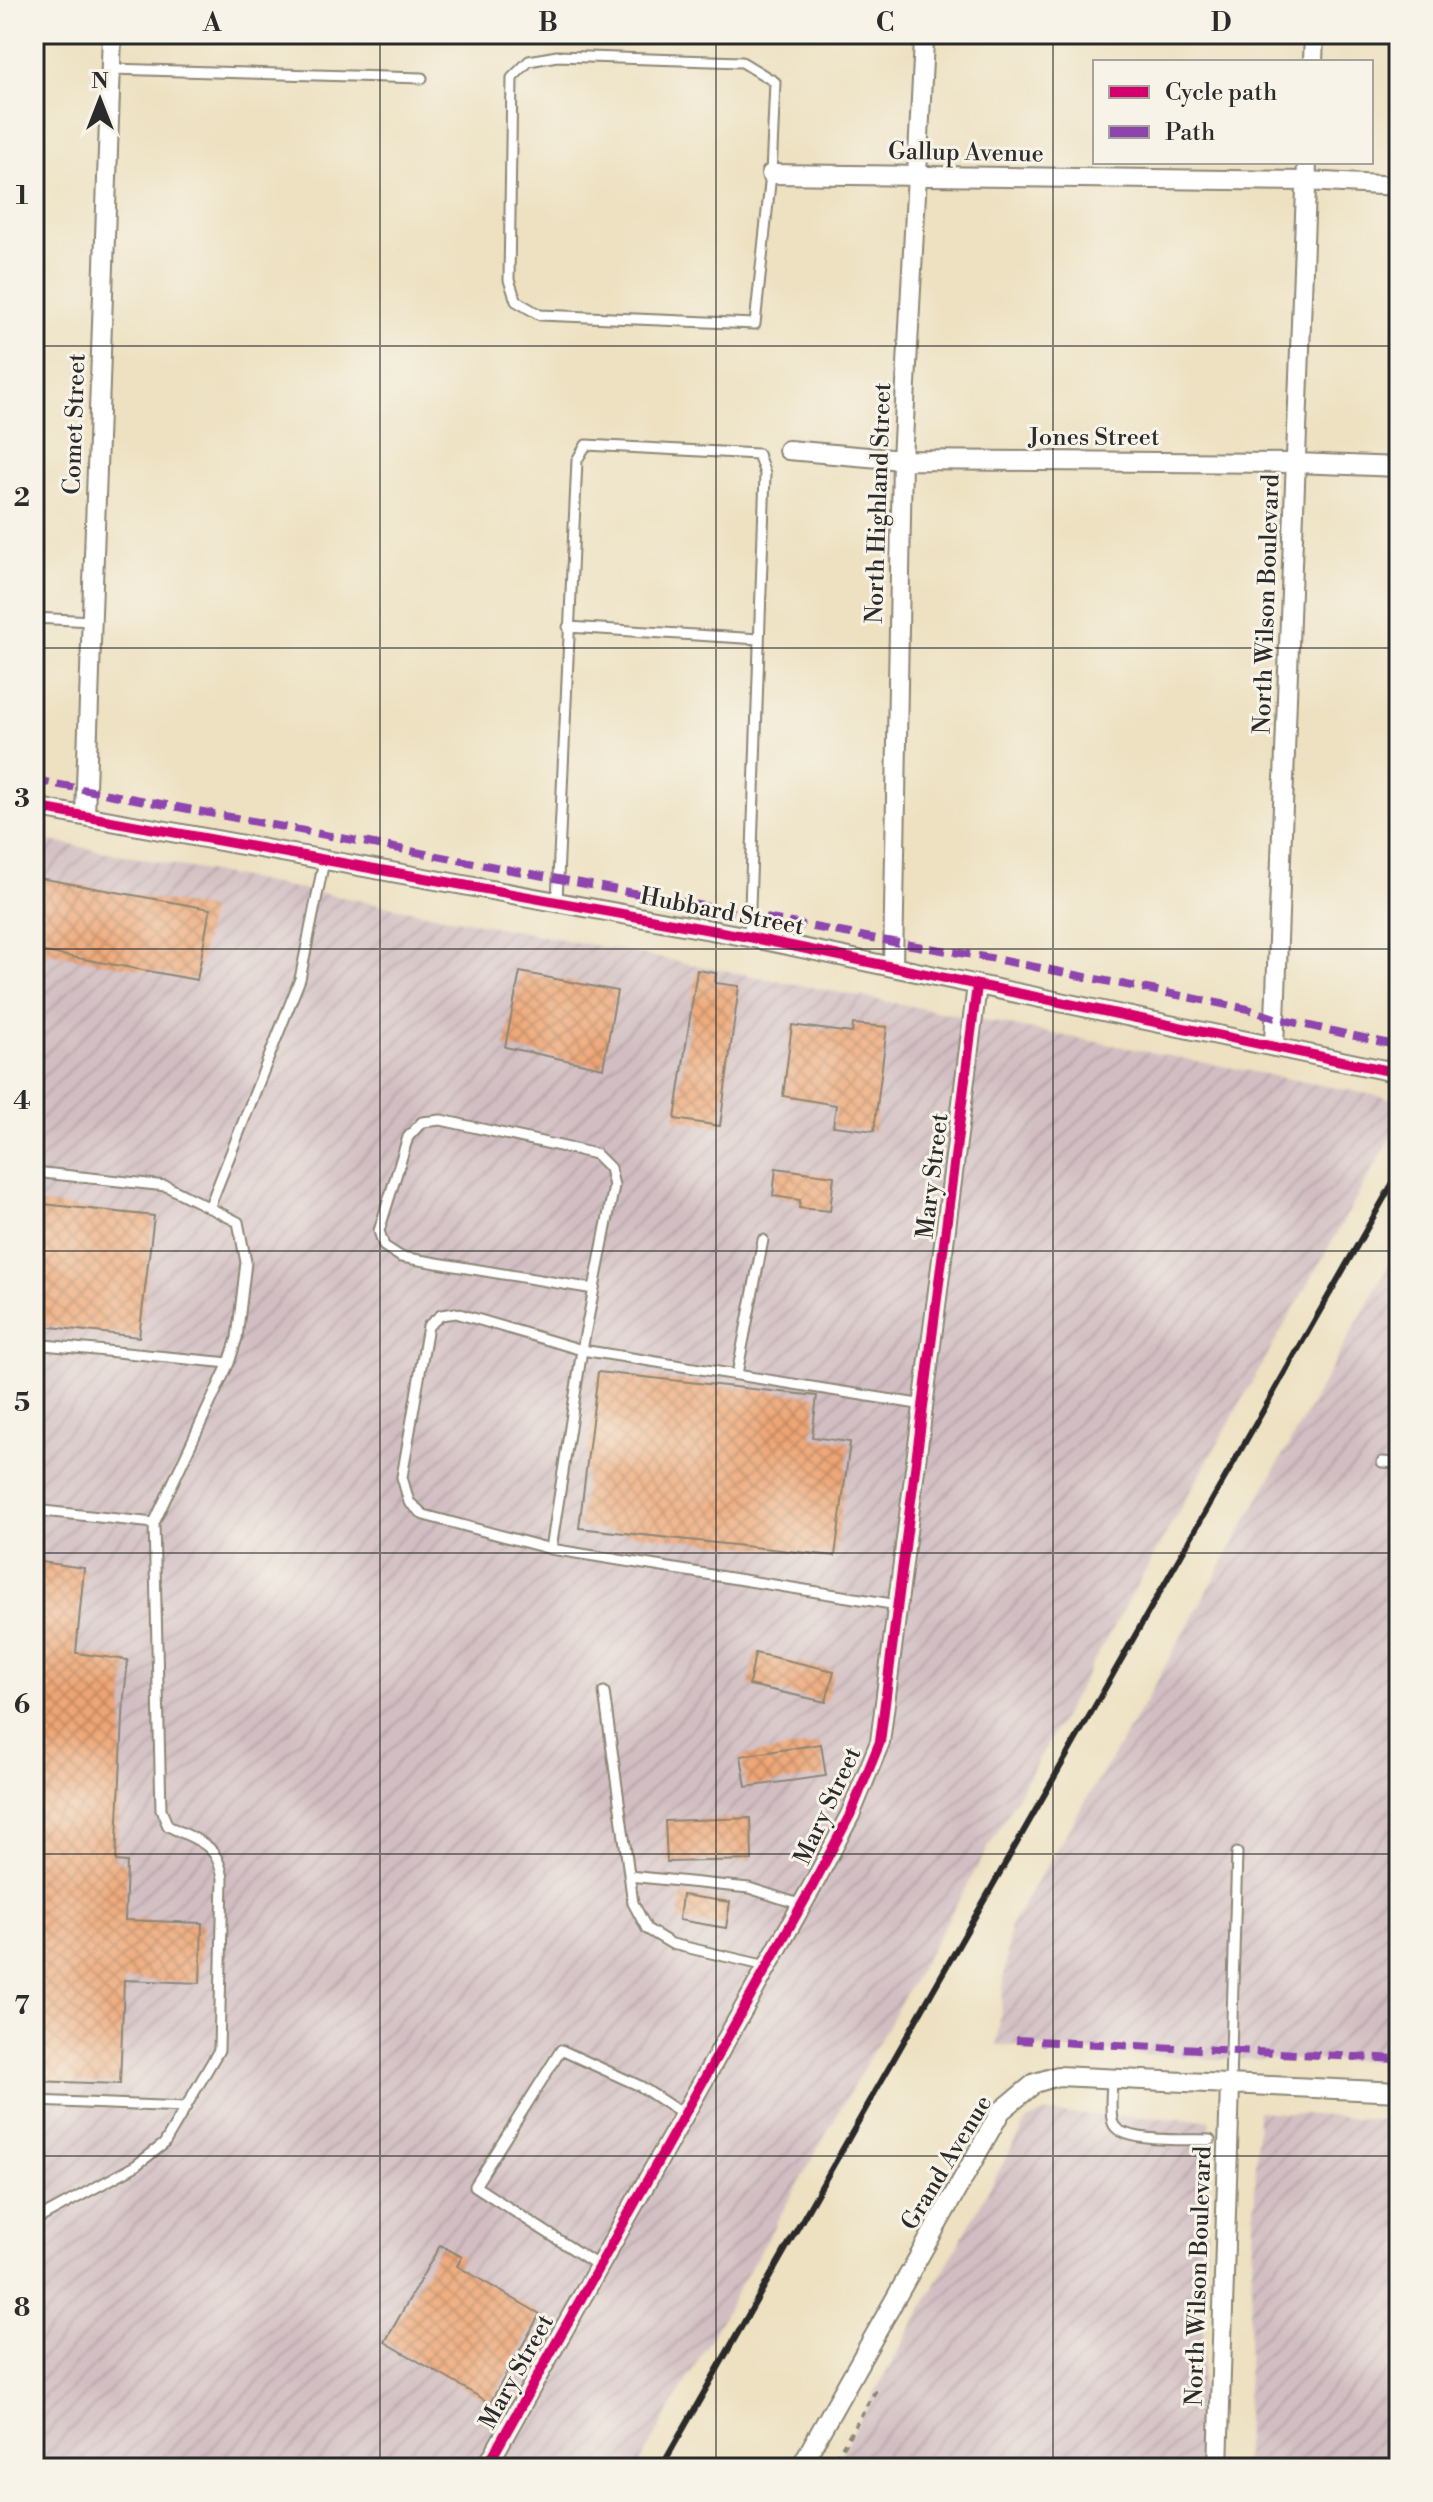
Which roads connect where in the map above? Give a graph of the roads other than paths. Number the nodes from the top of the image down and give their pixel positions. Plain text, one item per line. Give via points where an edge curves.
1 (112, 34) edge
2 (1314, 34) edge
3 (924, 41) dead end
4 (1313, 60) edge
5 (111, 69) junction
6 (422, 78) dead end
7 (1307, 164) edge
8 (771, 174) junction
9 (916, 177) junction
10 (1306, 181) junction
11 (1399, 186) edge
12 (788, 450) dead end
13 (902, 460) junction
14 (1296, 463) junction
15 (1399, 467) edge
16 (34, 618) edge
17 (92, 621) junction
18 (568, 627) junction
19 (759, 639) junction
20 (34, 807) edge
21 (85, 816) junction
22 (324, 861) junction
23 (557, 901) junction
24 (749, 937) junction
25 (893, 966) junction
26 (977, 986) junction
27 (1274, 1047) junction
28 (1399, 1073) edge
29 (34, 1172) edge
30 (209, 1208) junction
31 (763, 1240) dead end
32 (594, 1289) junction
33 (34, 1344) edge
34 (582, 1350) junction
35 (229, 1363) junction
36 (737, 1374) junction
37 (924, 1405) junction
38 (1382, 1462) dead end
39 (1399, 1463) edge
40 (34, 1510) edge
41 (154, 1523) junction
42 (551, 1549) junction
43 (898, 1605) junction
44 (604, 1692) dead end
45 (1237, 1853) dead end
46 (629, 1876) junction
47 (802, 1905) junction
48 (767, 1966) junction
49 (1112, 2078) junction
50 (1230, 2085) junction
51 (1399, 2092) edge
52 (34, 2101) edge
53 (186, 2107) junction
54 (684, 2115) junction
55 (1210, 2140) dead end
56 (34, 2221) edge
57 (599, 2266) junction
58 (486, 2468) edge
59 (800, 2468) edge
60 (1218, 2468) edge

1 - 5 street, Comet Street
2 - 4 street
3 - 9 street, North Highland Street
5 - 6 lane
5 - 17 street, Comet Street
7 - 10 street, North Wilson Boulevard
8 - 8 lane via 755,324 540,315 516,301 509,280 512,78 529,61 557,56 742,62 775,82
8 - 9 street, Gallup Avenue
9 - 10 street, Gallup Avenue
9 - 13 street, North Highland Street
10 - 11 street, Gallup Avenue
10 - 14 street, North Wilson Boulevard
12 - 13 street, Jones Street
13 - 14 street, Jones Street
13 - 25 street, North Highland Street
14 - 15 street, Jones Street
14 - 27 street, North Wilson Boulevard
16 - 17 lane
17 - 21 street, Comet Street
18 - 19 lane
18 - 19 lane via 577,460 586,445 758,454 765,474
18 - 23 lane
19 - 24 lane
20 - 21 street, Hubbard Street
21 - 22 street, Hubbard Street
22 - 23 street, Hubbard Street
22 - 30 lane via 300,979
23 - 24 street, Hubbard Street
24 - 25 street, Hubbard Street
25 - 26 street, Hubbard Street
26 - 27 street, Hubbard Street
26 - 37 street, Mary Street
27 - 28 street, Hubbard Street
29 - 30 lane via 166,1186
30 - 35 lane via 238,1222 246,1262
31 - 36 lane
32 - 32 lane via 614,1186 610,1168 596,1154 441,1120 422,1122 408,1137 379,1231 384,1246 401,1257
32 - 34 lane
33 - 35 lane
34 - 36 lane
34 - 42 lane
34 - 42 lane via 456,1313 441,1315 428,1326 402,1477 409,1502 424,1515
35 - 41 lane
36 - 37 lane
37 - 43 street, Mary Street
38 - 39 lane
40 - 41 lane
41 - 53 lane via 161,1810 168,1826 207,1845 220,1860 223,1878 219,2050
42 - 43 lane
43 - 47 street, Mary Street via 880,1742 850,1815
44 - 46 lane
45 - 50 lane
46 - 47 lane via 749,1888
46 - 48 lane via 633,1903 647,1929 672,1944
47 - 48 street, Mary Street
48 - 54 street, Mary Street
49 - 50 street, Grand Avenue
49 - 55 lane via 1112,2121 1117,2131 1129,2137
49 - 59 street, Grand Avenue via 1058,2076 1035,2083 1001,2111
50 - 51 street, Grand Avenue
50 - 60 street, North Wilson Boulevard
52 - 53 lane
53 - 56 lane via 164,2144 135,2166
54 - 57 street, Mary Street
54 - 57 lane via 640,2086 561,2050 475,2186
57 - 58 street, Mary Street

